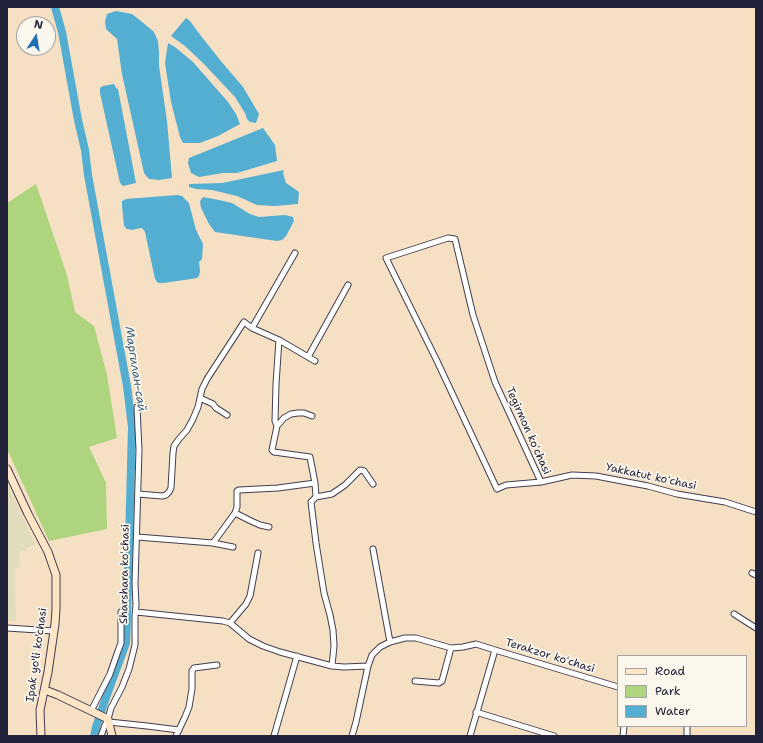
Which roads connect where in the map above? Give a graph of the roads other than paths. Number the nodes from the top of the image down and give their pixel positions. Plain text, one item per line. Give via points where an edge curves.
1 (295, 252) dead end
2 (348, 285) dead end
3 (252, 328) junction
4 (279, 340) junction
5 (308, 357) junction
6 (315, 361) dead end
7 (200, 398) junction
8 (137, 407) dead end
9 (226, 415) dead end
10 (312, 416) dead end
11 (276, 426) junction
12 (7, 469) edge
13 (541, 482) junction
14 (315, 483) junction
15 (373, 484) dead end
16 (138, 494) junction
17 (316, 497) junction
18 (756, 512) edge
19 (235, 513) junction
20 (269, 527) dead end
21 (137, 537) junction
22 (213, 543) junction
23 (232, 547) dead end
24 (373, 550) dead end
25 (258, 554) dead end
26 (122, 612) dead end
27 (136, 612) junction
28 (734, 614) dead end
29 (230, 624) junction
30 (7, 628) edge
31 (756, 628) edge
32 (54, 631) junction
33 (390, 642) junction
34 (451, 648) junction
35 (495, 650) junction
36 (297, 656) junction
37 (218, 665) dead end
38 (332, 666) junction
39 (368, 666) junction
40 (416, 681) dead end
41 (617, 687) edge
42 (45, 690) junction
43 (91, 711) junction
44 (476, 712) junction
45 (108, 720) junction
46 (178, 730) junction
47 (41, 736) edge
48 (101, 736) edge
49 (112, 736) edge
50 (176, 736) edge
51 (274, 736) edge
52 (352, 736) edge
53 (470, 736) edge
54 (554, 736) edge

1 - 3 street
2 - 5 street
3 - 4 street
3 - 7 street via 244,322 207,379
4 - 5 street
4 - 11 street
5 - 6 street
7 - 9 street via 213,404
7 - 16 street via 193,419 174,446 169,492 162,496
8 - 16 street, Sharshara koʻchasi
10 - 11 street via 298,412 284,418
11 - 14 street via 272,450 310,458
12 - 32 main road, Ipak yo'li ko'chasi via 48,552 56,575
13 - 13 street, Tegirmon koʻchasi via 497,488 386,258 448,238 455,239 473,315 493,375
13 - 18 street, Yakkatut koʻchasi via 572,475 596,476 726,502
14 - 17 street
14 - 19 street via 237,491
15 - 17 street via 364,471 360,470 332,494
16 - 21 street, Sharshara koʻchasi
17 - 38 street via 311,502 324,593 333,630
19 - 20 street via 251,522
19 - 22 street
21 - 22 street
21 - 27 street, Sharshara koʻchasi
22 - 23 street
24 - 33 street
25 - 29 street via 250,596
26 - 43 street via 118,651
27 - 29 street via 223,621
27 - 45 street, Sharshara koʻchasi via 135,645 129,669
28 - 31 street
29 - 36 street via 263,646
30 - 32 street
32 - 42 main road, Ipak yo'li ko'chasi
33 - 34 street via 416,638
33 - 39 street via 372,655
34 - 35 street, Terakzor koʻchasi via 476,644
34 - 40 street via 439,684
35 - 41 street, Terakzor koʻchasi
35 - 44 street
36 - 38 street
36 - 51 street
37 - 46 street via 194,668 192,671 189,707
38 - 39 street
39 - 52 street
42 - 43 main road
42 - 47 main road, Ipak yo'li ko'chasi via 40,710
43 - 45 main road
44 - 53 street
44 - 54 street
45 - 46 street
45 - 48 street, Sharshara koʻchasi
45 - 49 main road
46 - 50 street

